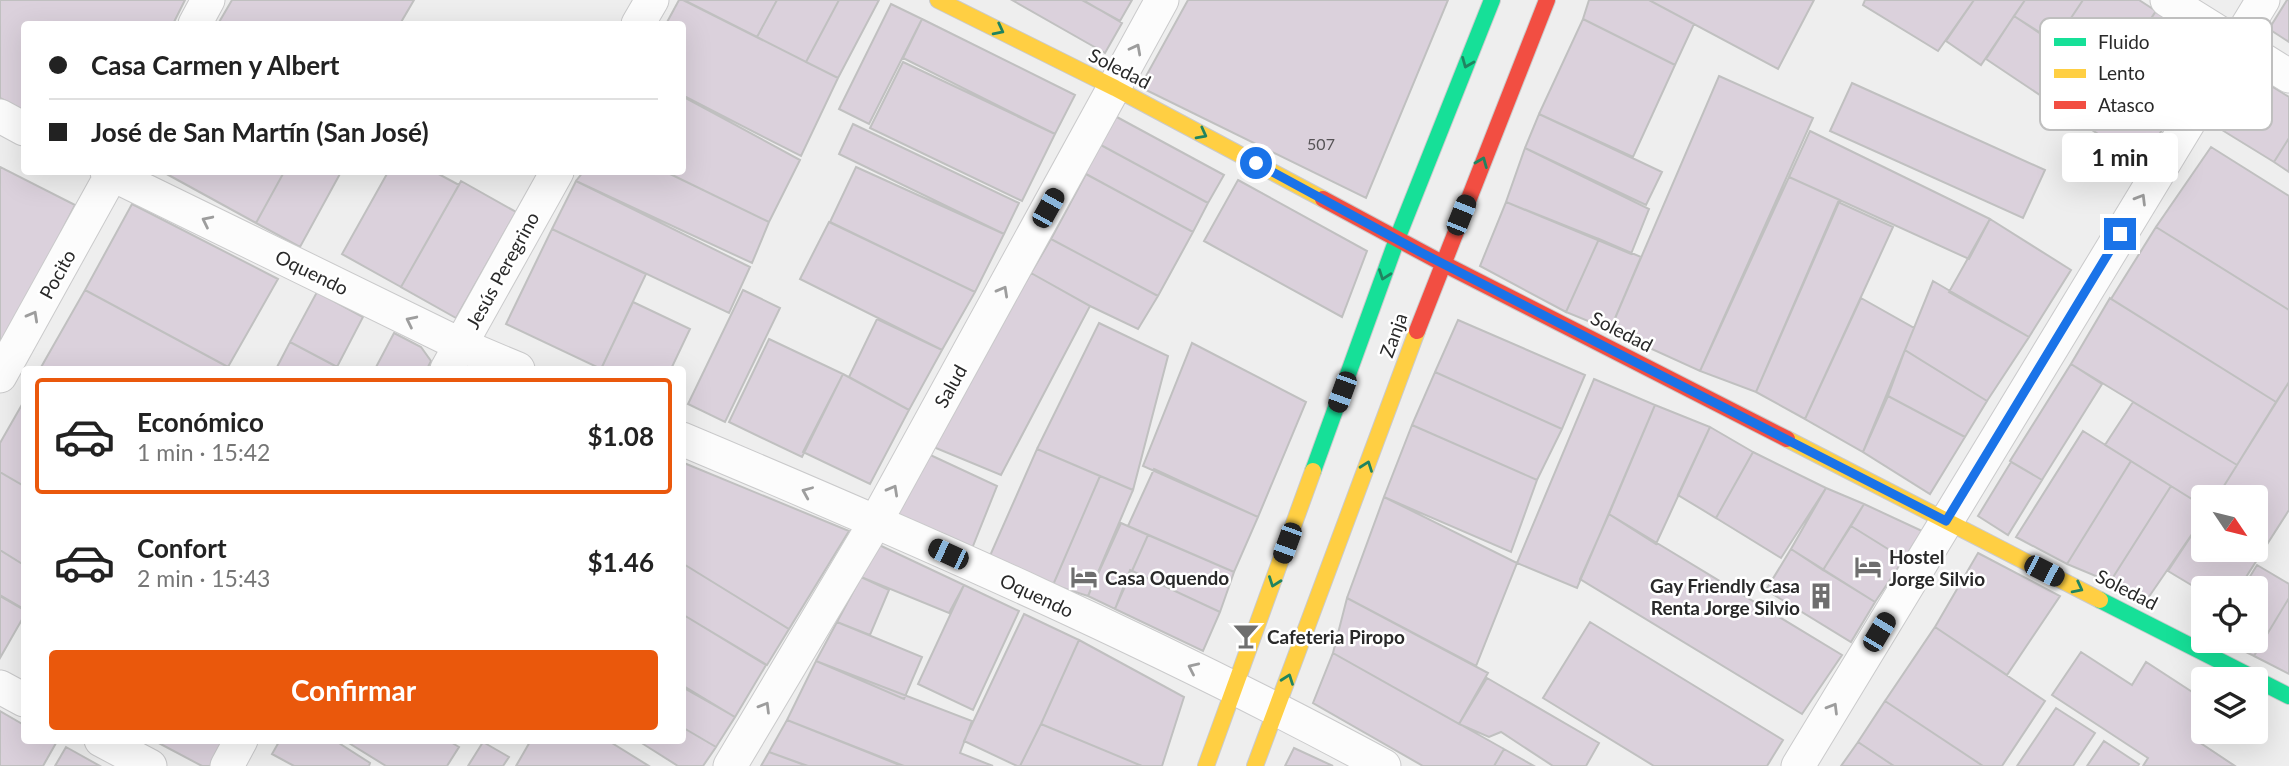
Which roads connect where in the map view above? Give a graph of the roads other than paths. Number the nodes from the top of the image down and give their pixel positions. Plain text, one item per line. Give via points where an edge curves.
1 (208, 0) edge
2 (652, 0) edge
3 (938, 0) edge
4 (1161, 0) edge
5 (1492, 0) edge
6 (1547, 0) edge
7 (2167, 0) edge
8 (2263, 0) edge
9 (2196, 18) edge
10 (2252, 18) edge
11 (197, 21) edge
12 (640, 21) edge
13 (2272, 65) edge
14 (2289, 76) edge
15 (1115, 88) junction
16 (0, 116) edge
17 (21, 127) edge
18 (2183, 130) edge
19 (109, 175) edge
20 (117, 175) edge
21 (555, 175) edge
22 (1397, 239) junction
23 (1442, 263) junction
24 (454, 357) edge
25 (502, 366) edge
26 (0, 376) edge
27 (686, 441) edge
28 (876, 521) junction
29 (1946, 521) junction
30 (0, 687) edge
31 (1236, 688) junction
32 (2289, 696) edge
33 (21, 698) edge
34 (1277, 708) junction
35 (109, 744) edge
36 (239, 744) edge
37 (150, 766) edge
38 (227, 766) edge
39 (730, 766) edge
40 (1206, 766) edge
41 (1255, 766) edge
42 (1384, 766) edge
43 (1798, 766) edge

1 - 11 street
2 - 12 street
3 -> 15 main road, Soledad
15 -> 4 street, Salud
5 -> 22 main road, Zanja
23 -> 6 main road, Zanja
7 - 9 street
8 - 10 street
13 - 14 street
15 -> 22 main road, Soledad
28 -> 15 street, Salud
16 - 17 street
29 -> 18 street
26 -> 19 street, Pocito
24 -> 20 street, Oquendo
21 - 24 street, Jesús Peregrino
22 - 23 main road, Soledad
22 -> 31 main road, Zanja
23 - 29 main road, Soledad
34 -> 23 main road, Zanja
24 - 25 street, Oquendo
28 -> 27 street, Oquendo
31 -> 28 street, Oquendo
39 -> 28 street, Salud
29 -> 32 main road, Soledad
43 -> 29 street
30 - 33 street
31 - 34 street, Oquendo
31 - 40 main road, Zanja
34 - 41 main road, Zanja
34 - 42 street, Oquendo
35 - 37 street
36 - 38 street

